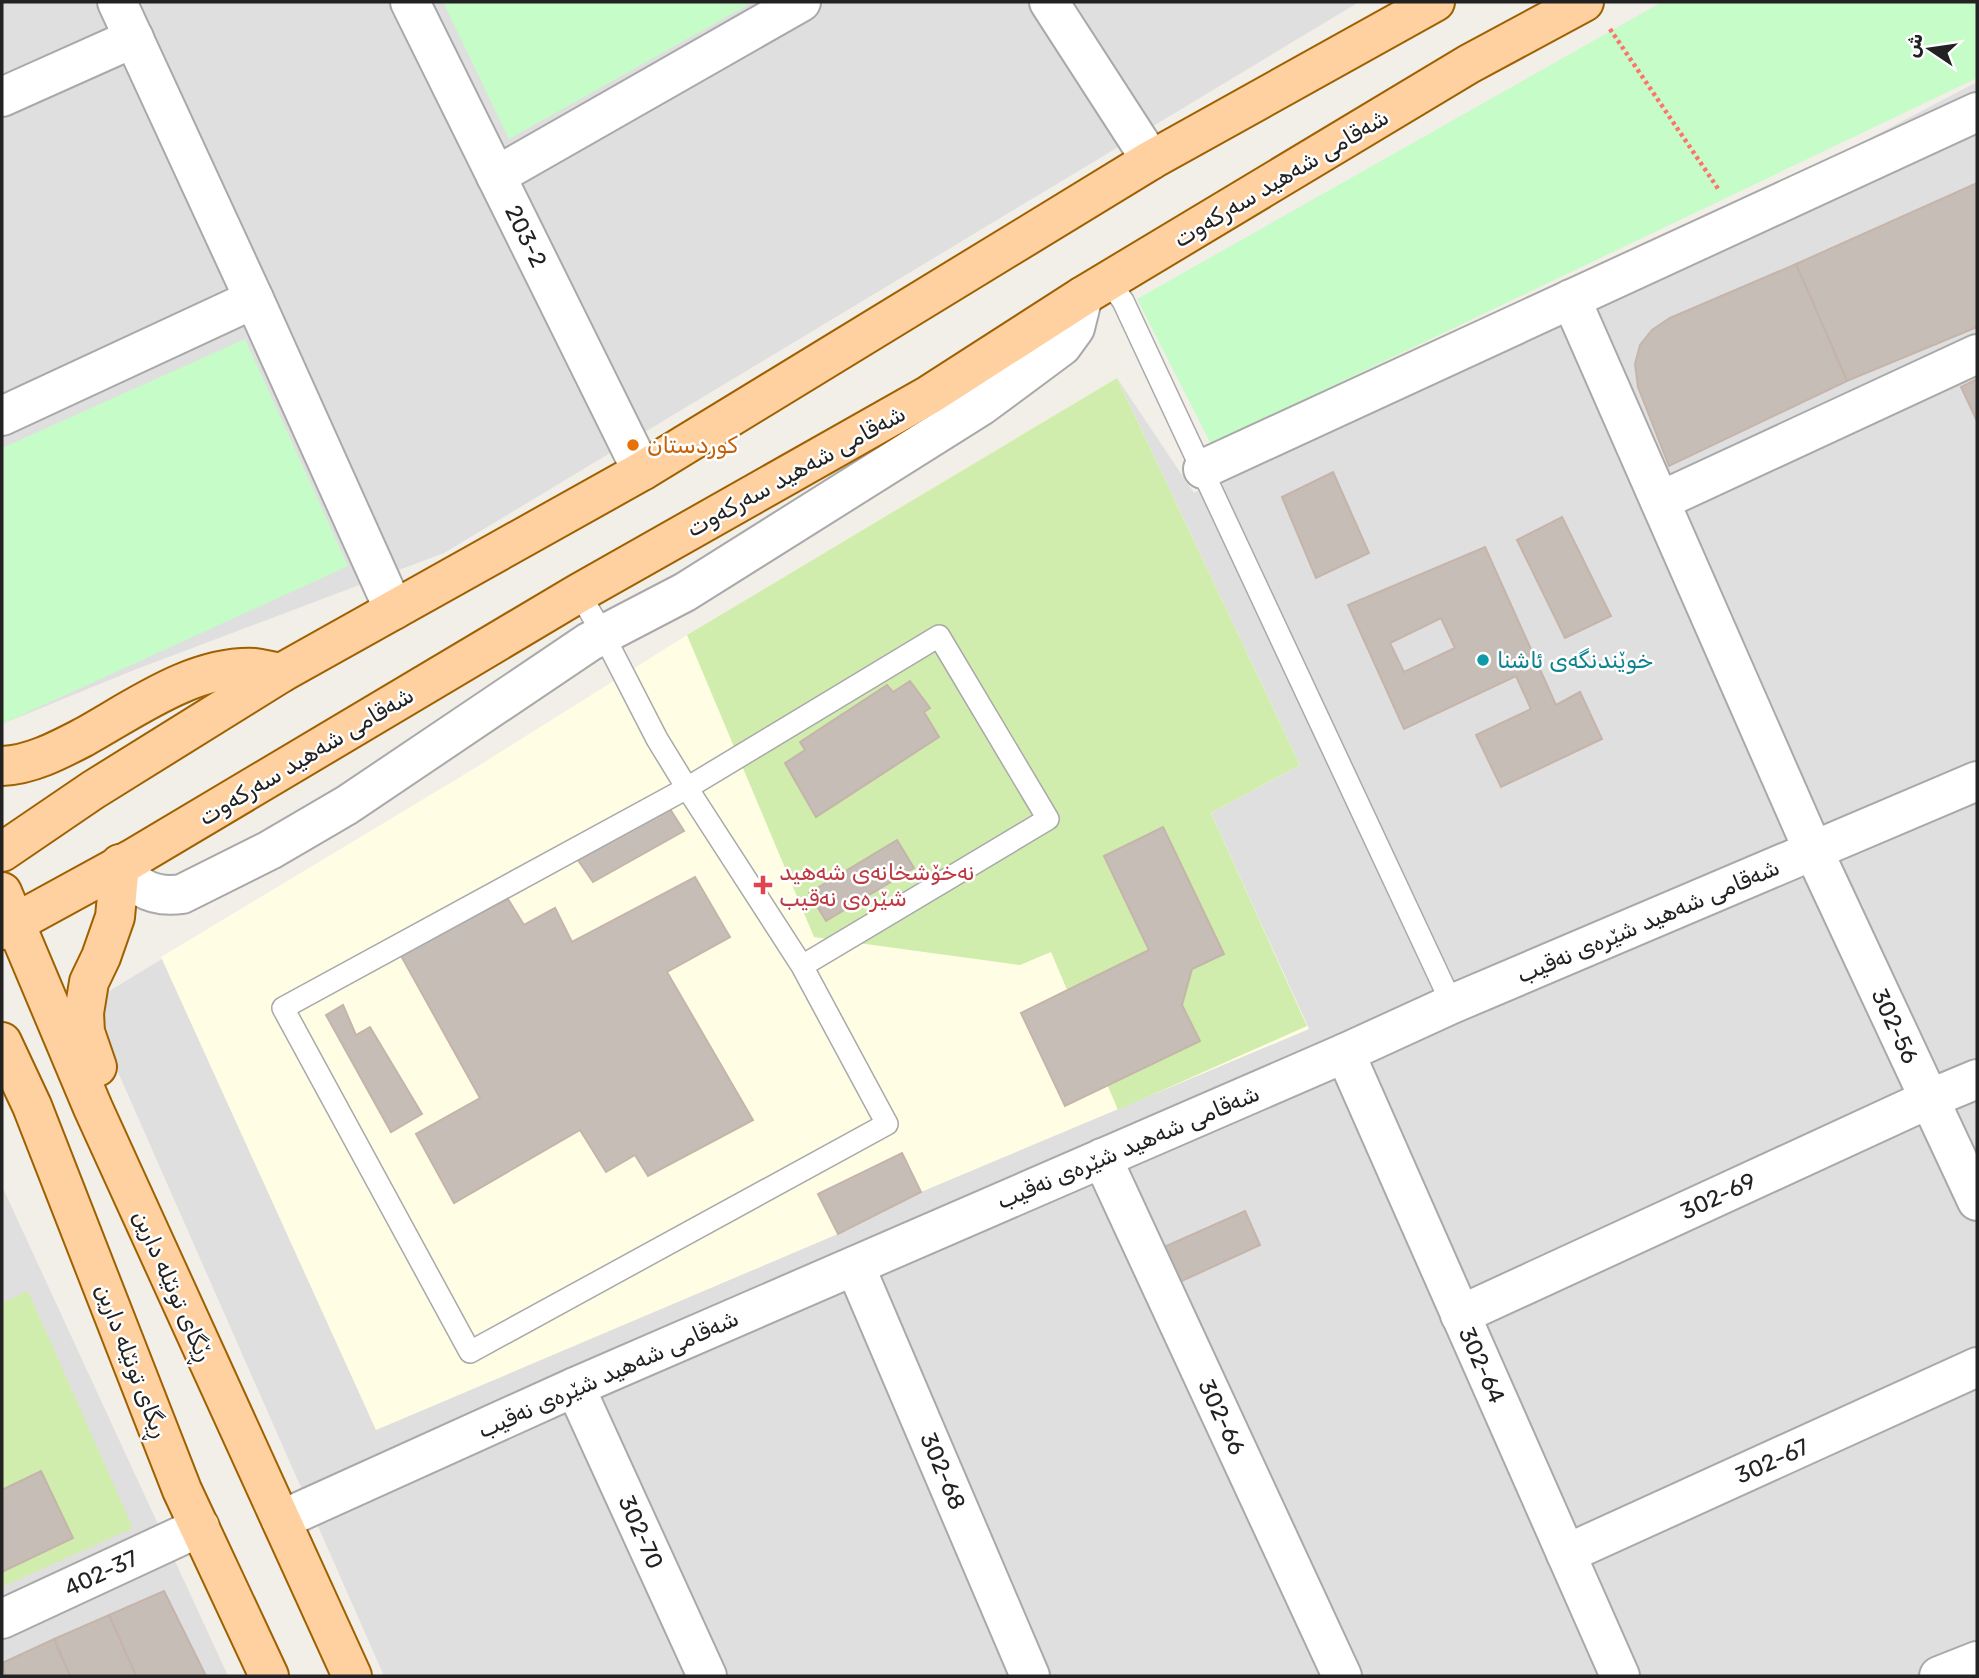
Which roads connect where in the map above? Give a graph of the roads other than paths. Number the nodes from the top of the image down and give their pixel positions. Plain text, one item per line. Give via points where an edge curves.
1 (117, 2) edge
2 (410, 2) edge
3 (801, 2) edge
4 (1049, 2) edge
5 (1412, 7) edge
6 (1595, 12) edge
7 (134, 38) junction
8 (2, 97) edge
9 (1977, 112) edge
10 (1151, 160) junction
11 (496, 176) junction
12 (1096, 289) junction
13 (254, 299) junction
14 (1571, 299) junction
15 (1977, 354) edge
16 (2, 416) edge
17 (1203, 469) junction
18 (642, 471) junction
19 (1660, 501) junction
20 (579, 593) junction
21 (394, 610) junction
22 (603, 634) junction
23 (281, 673) junction
24 (2, 766) edge
25 (1977, 781) edge
26 (687, 788) junction
27 (1813, 850) junction
28 (2, 852) edge
29 (120, 864) junction
30 (6, 915) edge
31 (802, 966) junction
32 (1452, 1004) junction
33 (2, 1042) edge
34 (1345, 1053) junction
35 (11, 1073) edge
36 (1977, 1079) edge
37 (1929, 1099) junction
38 (113, 1152) junction
39 (1102, 1158) junction
40 (1977, 1201) edge
41 (855, 1266) junction
42 (1460, 1315) junction
43 (1977, 1367) edge
44 (575, 1387) junction
45 (281, 1520) junction
46 (200, 1527) junction
47 (1566, 1554) junction
48 (2, 1619) edge
49 (1607, 1672) edge
50 (269, 1676) edge
51 (352, 1676) edge
52 (707, 1676) edge
53 (1030, 1676) edge
54 (1342, 1676) edge

1 - 7 street
2 - 11 street, 203-2
3 - 11 street
4 - 10 street
5 - 10 main road
6 - 12 main road, شەقامی شەهید سەرکەوت via 1469,64
7 - 8 street
7 - 13 street
9 - 14 street
10 - 18 main road
11 - 18 street, 203-2
12 - 17 lane via 1123,301
12 - 20 main road, شەقامی شەهید سەرکەوت via 929,396
12 - 22 street via 1062,346 981,406 685,592
13 - 16 street
13 - 21 street
14 - 17 street
14 - 19 street, 302-56
15 - 19 street
17 - 32 lane
18 - 21 main road
19 - 27 street, 302-56
20 - 22 lane
20 - 29 main road, شەقامی شەهید سەرکەوت
21 - 23 main road
22 - 26 lane
22 - 29 street via 347,805 182,894 152,894 128,877
23 - 24 main road via 254,668 205,676 177,686 67,746
23 - 28 main road
25 - 27 street, شەقامی شەهید شێرەی نەقیب
26 - 31 lane
26 - 31 lane via 939,636 1048,819
26 - 31 lane via 283,1008 470,1352 887,1124
27 - 32 street, شەقامی شەهید شێرەی نەقیب
27 - 37 street, 302-56
29 - 30 main road, شەقامی شەهید سەرکەوت
29 - 38 main road via 115,917 89,982 84,1013 90,1049 118,1116
30 - 38 main road, ڕێگای تونێلە دارین
32 - 34 street, شەقامی شەهید شێرەی نەقیب
33 - 35 main road, ڕیگای تونێلە دارین
34 - 39 street, شەقامی شەهید شێرەی نەقیب
34 - 42 street, 302-64
35 - 46 main road, ڕیگای تونێلە دارین via 43,1132
36 - 37 street, 302-69
37 - 40 street, 302-56
37 - 42 street, 302-69
38 - 45 main road, ڕێگای تونێلە دارین
39 - 41 street, شەقامی شەهید شێرەی نەقیب
39 - 54 street, 302-66
41 - 44 street, شەقامی شەهید شێرەی نەقیب
41 - 53 street, 302-68
42 - 47 street, 302-64
43 - 47 street, 302-67
44 - 45 street, شەقامی شەهید شێرەی نەقیب
44 - 52 street, 302-70
45 - 51 main road, ڕێگای تونێلە دارین
46 - 48 street, 402-37
46 - 50 main road, ڕیگای تونێلە دارین
47 - 49 street, 302-64

